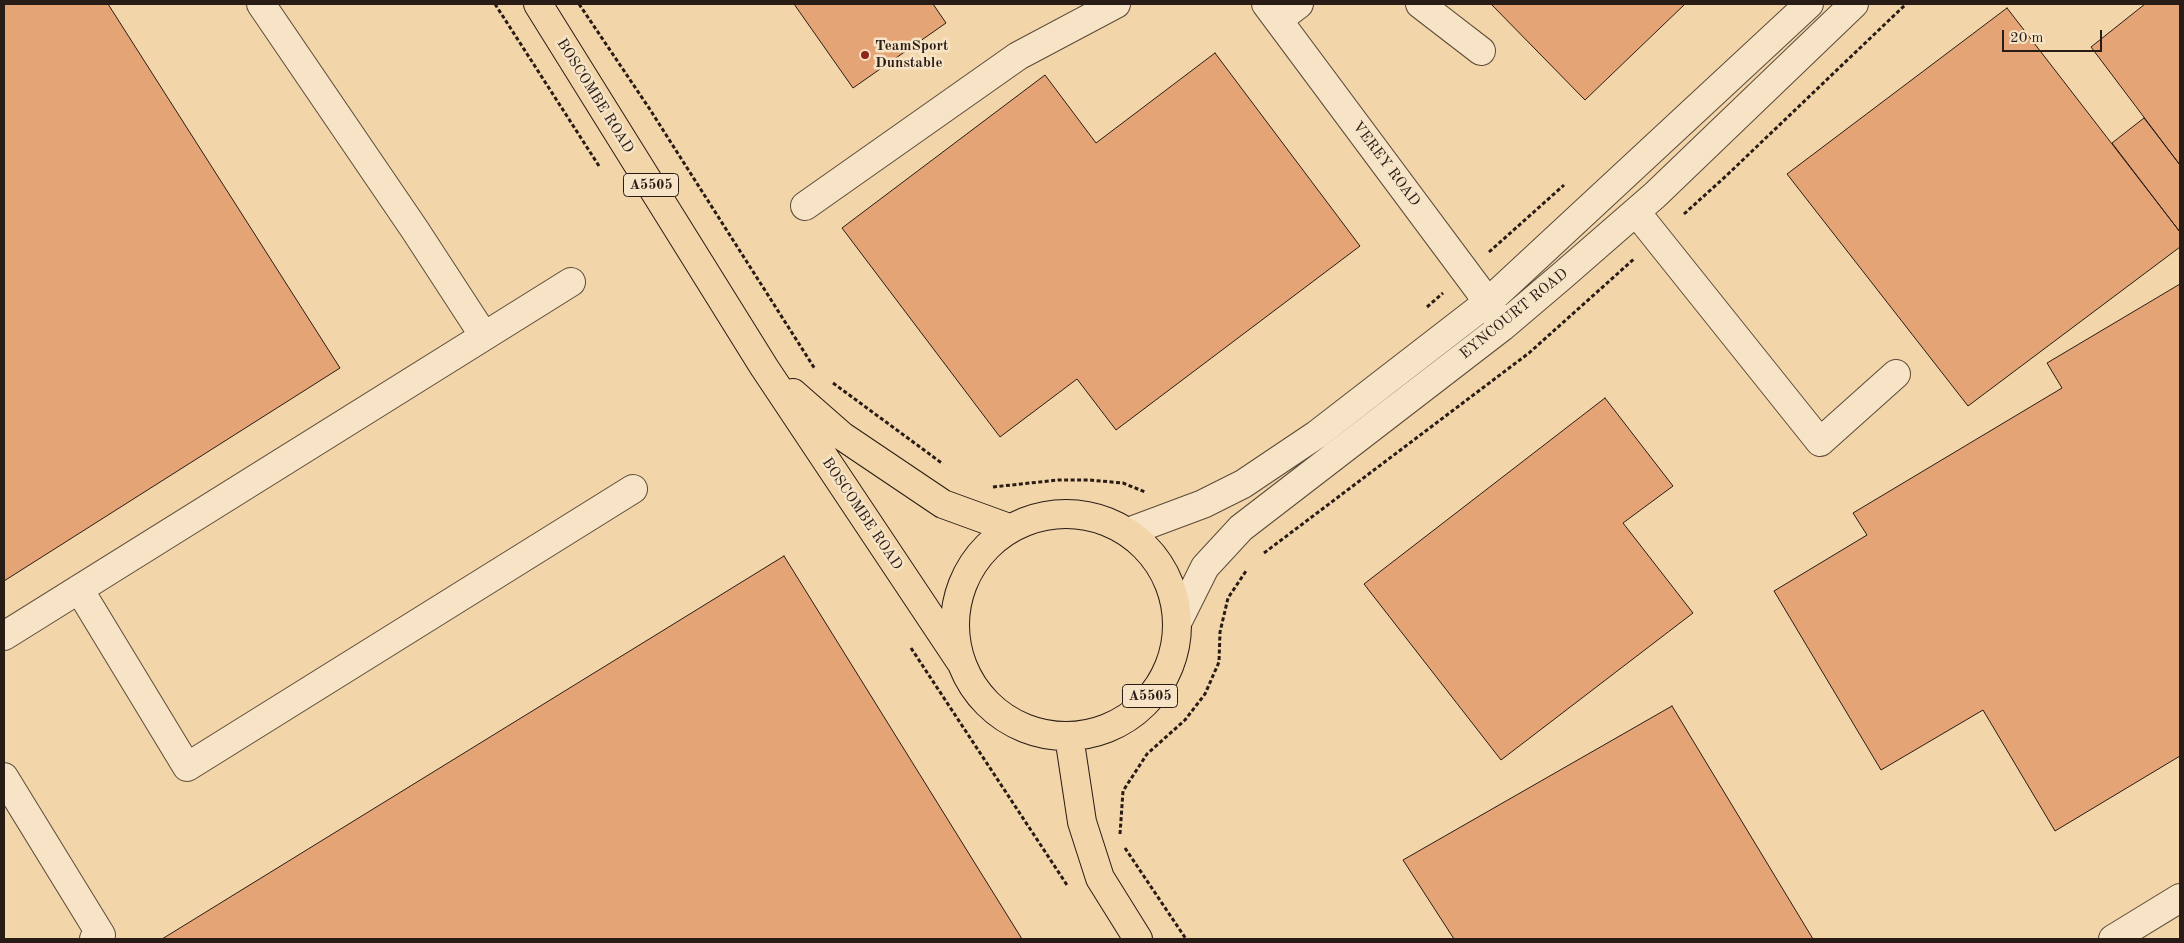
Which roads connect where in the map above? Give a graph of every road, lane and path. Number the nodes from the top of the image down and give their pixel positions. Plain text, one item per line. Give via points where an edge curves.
1 (261, 4) edge
2 (538, 4) edge
3 (579, 4) edge
4 (1116, 4) edge
5 (1420, 4) edge
6 (1809, 4) edge
7 (1854, 4) edge
8 (1281, 9) edge
9 (1482, 50) dead end
10 (1569, 181) dead end
11 (805, 206) dead end
12 (1636, 212) junction
13 (1466, 272) junction
14 (571, 282) dead end
15 (1488, 302) junction
16 (1423, 310) dead end
17 (1502, 327) junction
18 (484, 336) junction
19 (764, 367) junction
20 (816, 371) dead end
21 (1896, 374) dead end
22 (832, 382) dead end
23 (949, 468) dead end
24 (990, 487) dead end
25 (633, 489) dead end
26 (1146, 493) dead end
27 (1009, 528) junction
28 (1128, 532) junction
29 (1283, 539) dead end
30 (1261, 555) dead end
31 (1249, 568) dead end
32 (79, 589) junction
33 (1178, 621) junction
34 (4, 636) edge
35 (960, 661) junction
36 (1069, 736) junction
37 (4, 777) edge
38 (2180, 898) edge
39 (94, 939) edge
40 (1138, 939) edge
41 (1186, 939) edge
42 (2113, 939) edge

1 - 18 street
2 - 19 main road, BOSCOMBE ROAD / A5505
3 - 20 path
4 - 11 street via 1018,56
5 - 9 street
6 - 15 street, EYNCOURT ROAD
7 - 12 street, EYNCOURT ROAD
8 - 13 street, VEREY ROAD
10 - 13 path
12 - 17 street, EYNCOURT ROAD
12 - 21 street via 1820,442
13 - 15 street, VEREY ROAD
13 - 16 path
14 - 18 street
15 - 17 street, VEREY ROAD
15 - 28 street, EYNCOURT ROAD via 1316,435 1243,484 1203,504
17 - 33 street, EYNCOURT ROAD via 1241,528 1205,567
18 - 32 street
19 - 27 main road, BOSCOMBE ROAD / A5505 via 842,436 943,504
19 - 35 main road, BOSCOMBE ROAD / A5505
22 - 23 path
24 - 26 path via 1089,480 1123,484
25 - 32 street via 187,767
27 - 28 main road, A5505 via 1048,514 1090,515
27 - 35 main road, A5505 via 980,552 960,585 953,623
28 - 33 main road, A5505 via 1154,556 1171,586
29 - 30 path
31 - 41 path via 1228,598 1220,632 1219,662 1205,694 1185,720 1146,754 1123,790 1120,840
32 - 34 street
33 - 36 main road, A5505 via 1173,656 1158,688 1134,713 1103,730
35 - 36 main road, A5505 via 976,692 1002,717 1034,732
36 - 40 main road via 1082,822 1100,878
37 - 39 street via 101,935
38 - 42 street

